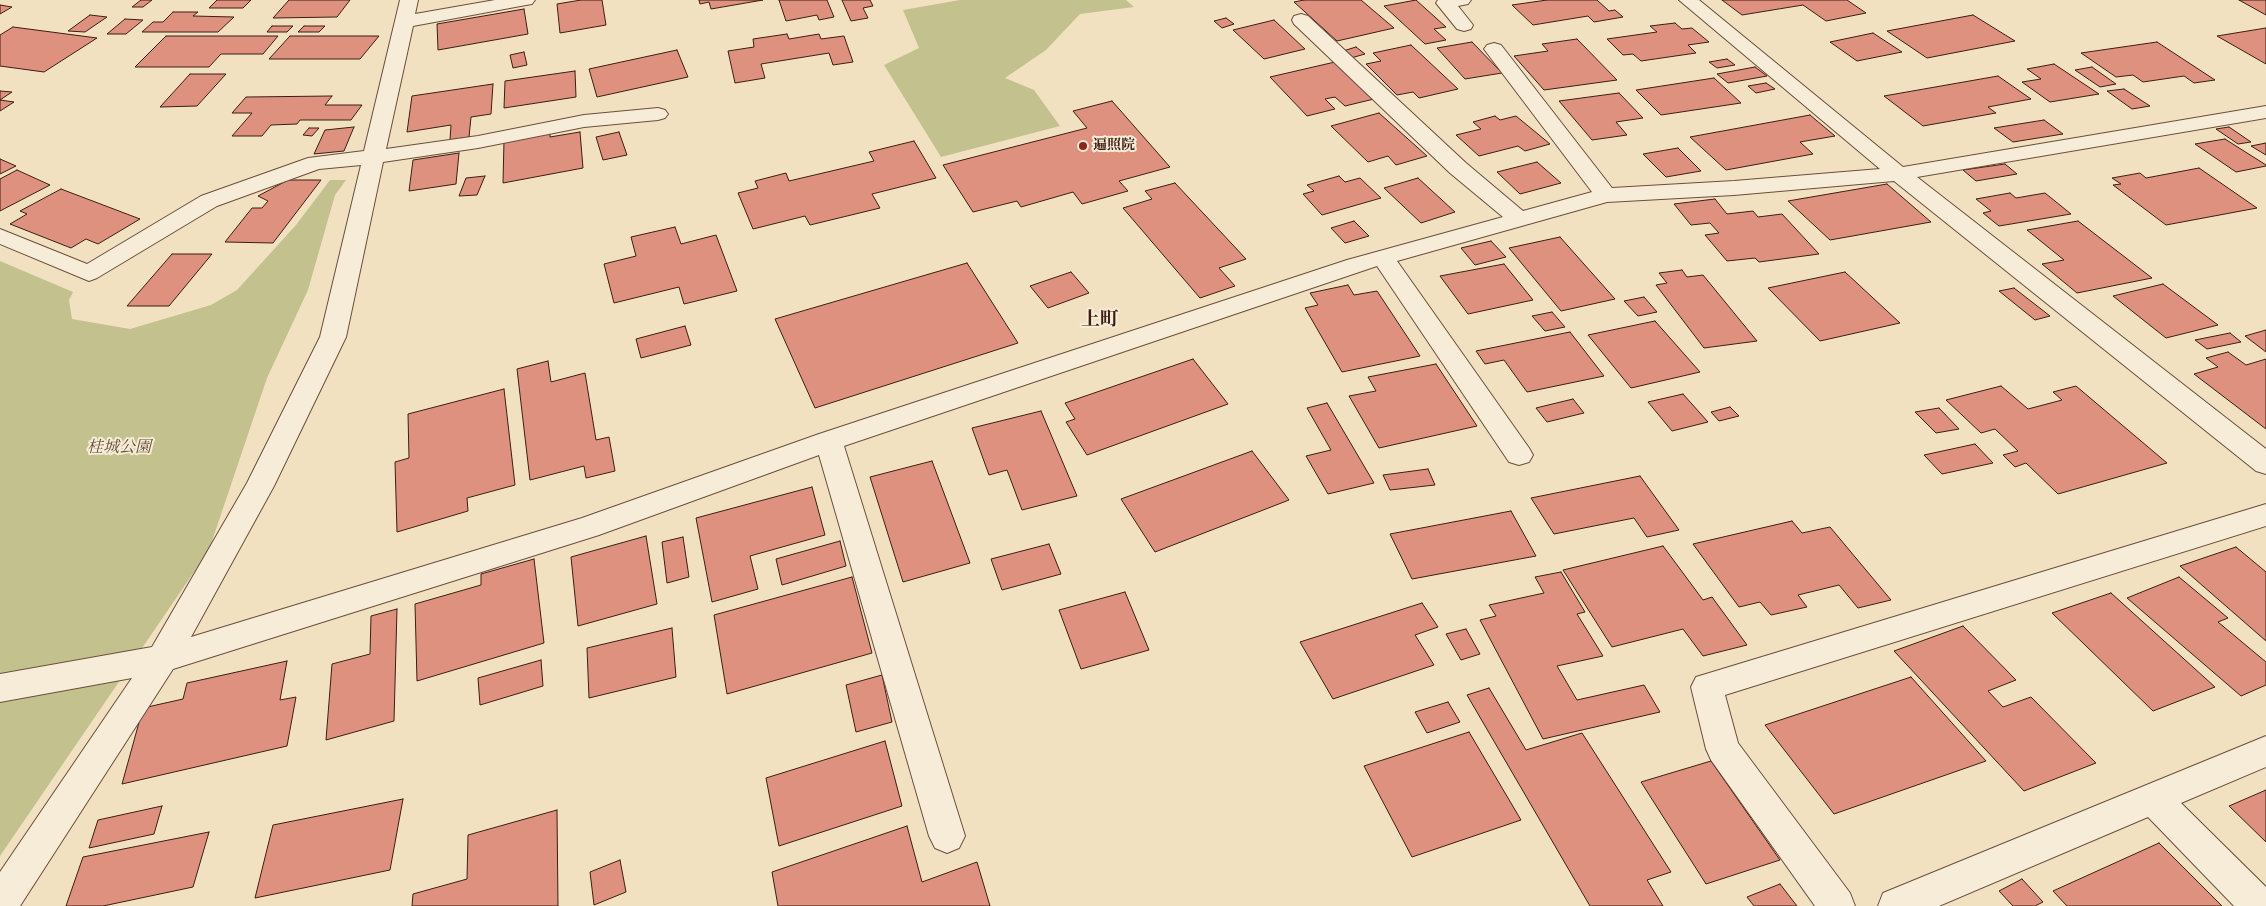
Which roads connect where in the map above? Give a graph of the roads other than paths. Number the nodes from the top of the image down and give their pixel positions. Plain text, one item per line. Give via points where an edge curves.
1 (526, 0) edge
2 (1462, 0) edge
3 (1688, 0) edge
4 (406, 11) edge
5 (1301, 20) dead end
6 (1464, 25) dead end
7 (1494, 49) dead end
8 (2266, 112) edge
9 (658, 114) dead end
10 (372, 157) junction
11 (1899, 174) junction
12 (1606, 195) junction
13 (1519, 219) junction
14 (0, 236) edge
15 (1383, 257) junction
16 (829, 441) junction
17 (1520, 455) dead end
18 (2266, 464) edge
19 (2266, 515) edge
20 (162, 659) junction
21 (0, 688) edge
22 (2266, 751) edge
23 (2153, 798) junction
24 (947, 836) dead end
25 (0, 904) edge
26 (1837, 906) edge
27 (1896, 906) edge
28 (2259, 906) edge

1 - 4 street
2 - 6 street via 1445,3
3 - 11 street
4 - 10 street
5 - 13 street via 1458,168
7 - 12 street
8 - 11 street
9 - 10 street via 584,121 478,142
10 - 14 street via 316,163 209,200 89,273
10 - 20 street via 333,336 260,486
11 - 12 street
11 - 18 street
12 - 13 street
13 - 15 street
15 - 16 street
15 - 17 street
16 - 20 street via 589,526
16 - 24 street
19 - 26 street via 1707,686 1723,749
20 - 21 street
20 - 25 street
22 - 23 street
23 - 27 street
23 - 28 street

